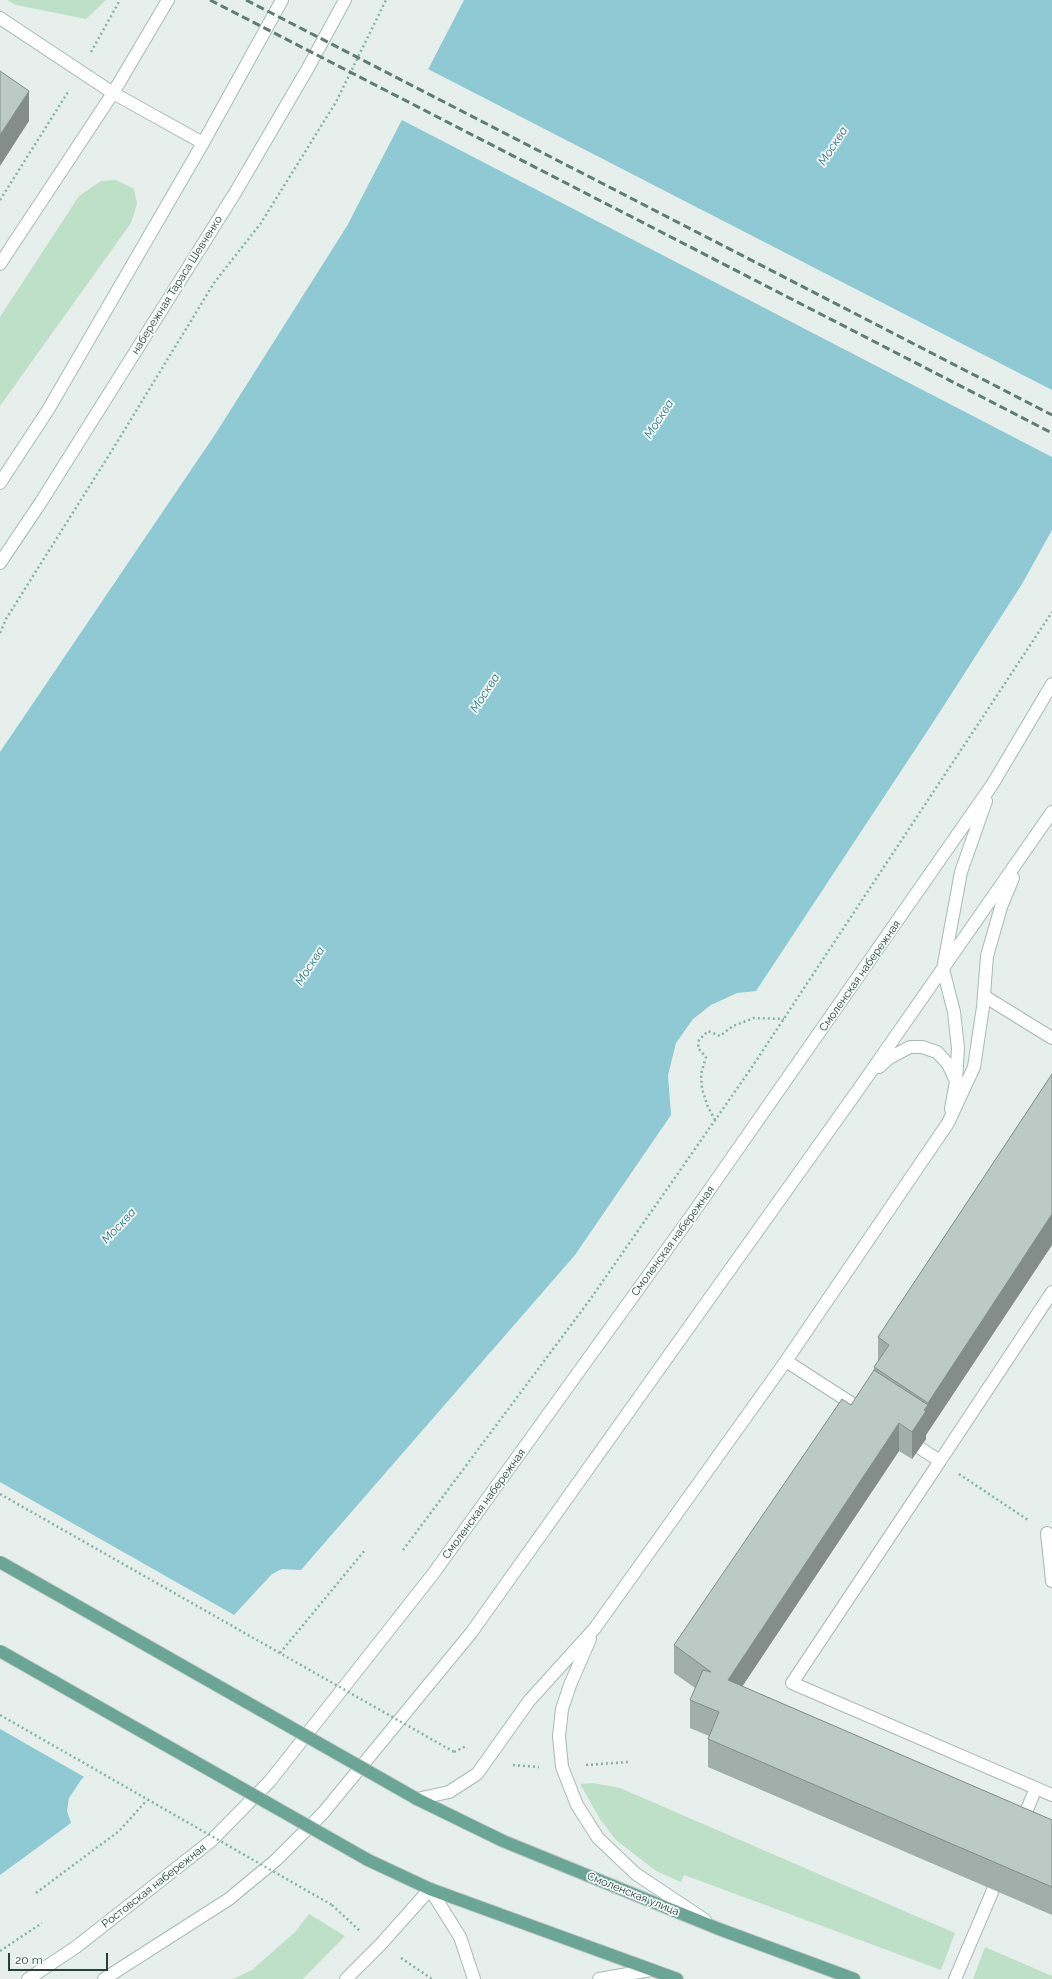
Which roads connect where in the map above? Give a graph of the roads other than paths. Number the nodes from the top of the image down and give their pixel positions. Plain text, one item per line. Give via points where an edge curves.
1 (168, 0) edge
2 (282, 0) edge
3 (345, 0) edge
4 (2, 23) edge
5 (113, 93) junction
6 (204, 143) junction
7 (0, 264) edge
8 (0, 484) edge
9 (0, 563) edge
10 (1052, 684) edge
11 (992, 785) junction
12 (1052, 812) edge
13 (1020, 858) junction
14 (943, 969) junction
15 (984, 996) junction
16 (1052, 1038) edge
17 (865, 1080) junction
18 (956, 1081) junction
19 (948, 1123) junction
20 (1052, 1292) edge
21 (786, 1361) junction
22 (865, 1412) edge
23 (920, 1448) edge
24 (940, 1461) junction
25 (1047, 1533) road end
26 (0, 1562) edge
27 (1052, 1582) edge
28 (595, 1628) junction
29 (0, 1651) edge
30 (270, 1781) joint
31 (1036, 1788) junction
32 (1052, 1795) edge
33 (416, 1799) junction
34 (1017, 1832) edge
35 (430, 1889) junction
36 (993, 1890) edge
37 (719, 1929) junction
38 (651, 1970) junction
39 (28, 1979) edge
40 (104, 1979) edge
41 (346, 1979) edge
42 (474, 1979) edge
43 (599, 1979) edge
44 (677, 1979) edge
45 (854, 1979) edge
46 (955, 1979) edge

1 - 5 main road
2 - 6 main road
3 - 9 main road, набережная Тараса Шевченко via 235,193
4 - 5 main road
5 - 6 main road
5 - 7 main road
6 - 8 main road via 48,410
10 - 11 main road, Смоленская набережная
11 - 14 main road via 960,872
11 - 30 main road, Смоленская набережная via 701,1202 433,1574
12 - 13 main road
13 - 14 main road
13 - 15 main road via 1001,907 987,956
14 - 17 main road
14 - 18 main road via 954,1012 958,1048
15 - 16 main road
15 - 19 main road via 974,1067
17 - 18 main road via 889,1058 910,1047 922,1047 937,1052 948,1064
17 - 40 main road via 471,1633 323,1813 276,1860 229,1899
18 - 19 main road
19 - 21 main road
20 - 24 main road
21 - 22 main road
21 - 28 main road
23 - 24 main road
24 - 31 main road via 792,1683
25 - 27 main road
26 - 33 main road, Смоленская улица, bridge
28 - 33 main road via 529,1701 477,1774 449,1792
28 - 37 main road via 562,1709 562,1767 577,1805 598,1838 636,1874
29 - 35 main road, bridge via 368,1860
30 - 39 main road, Ростовская набережная via 212,1841 76,1947
31 - 32 main road
31 - 34 main road
33 - 37 main road, Смоленская улица via 503,1841
35 - 38 main road
35 - 41 main road
35 - 42 main road via 460,1938
36 - 46 main road
37 - 45 main road, Смоленская улица
38 - 43 main road
38 - 44 main road

